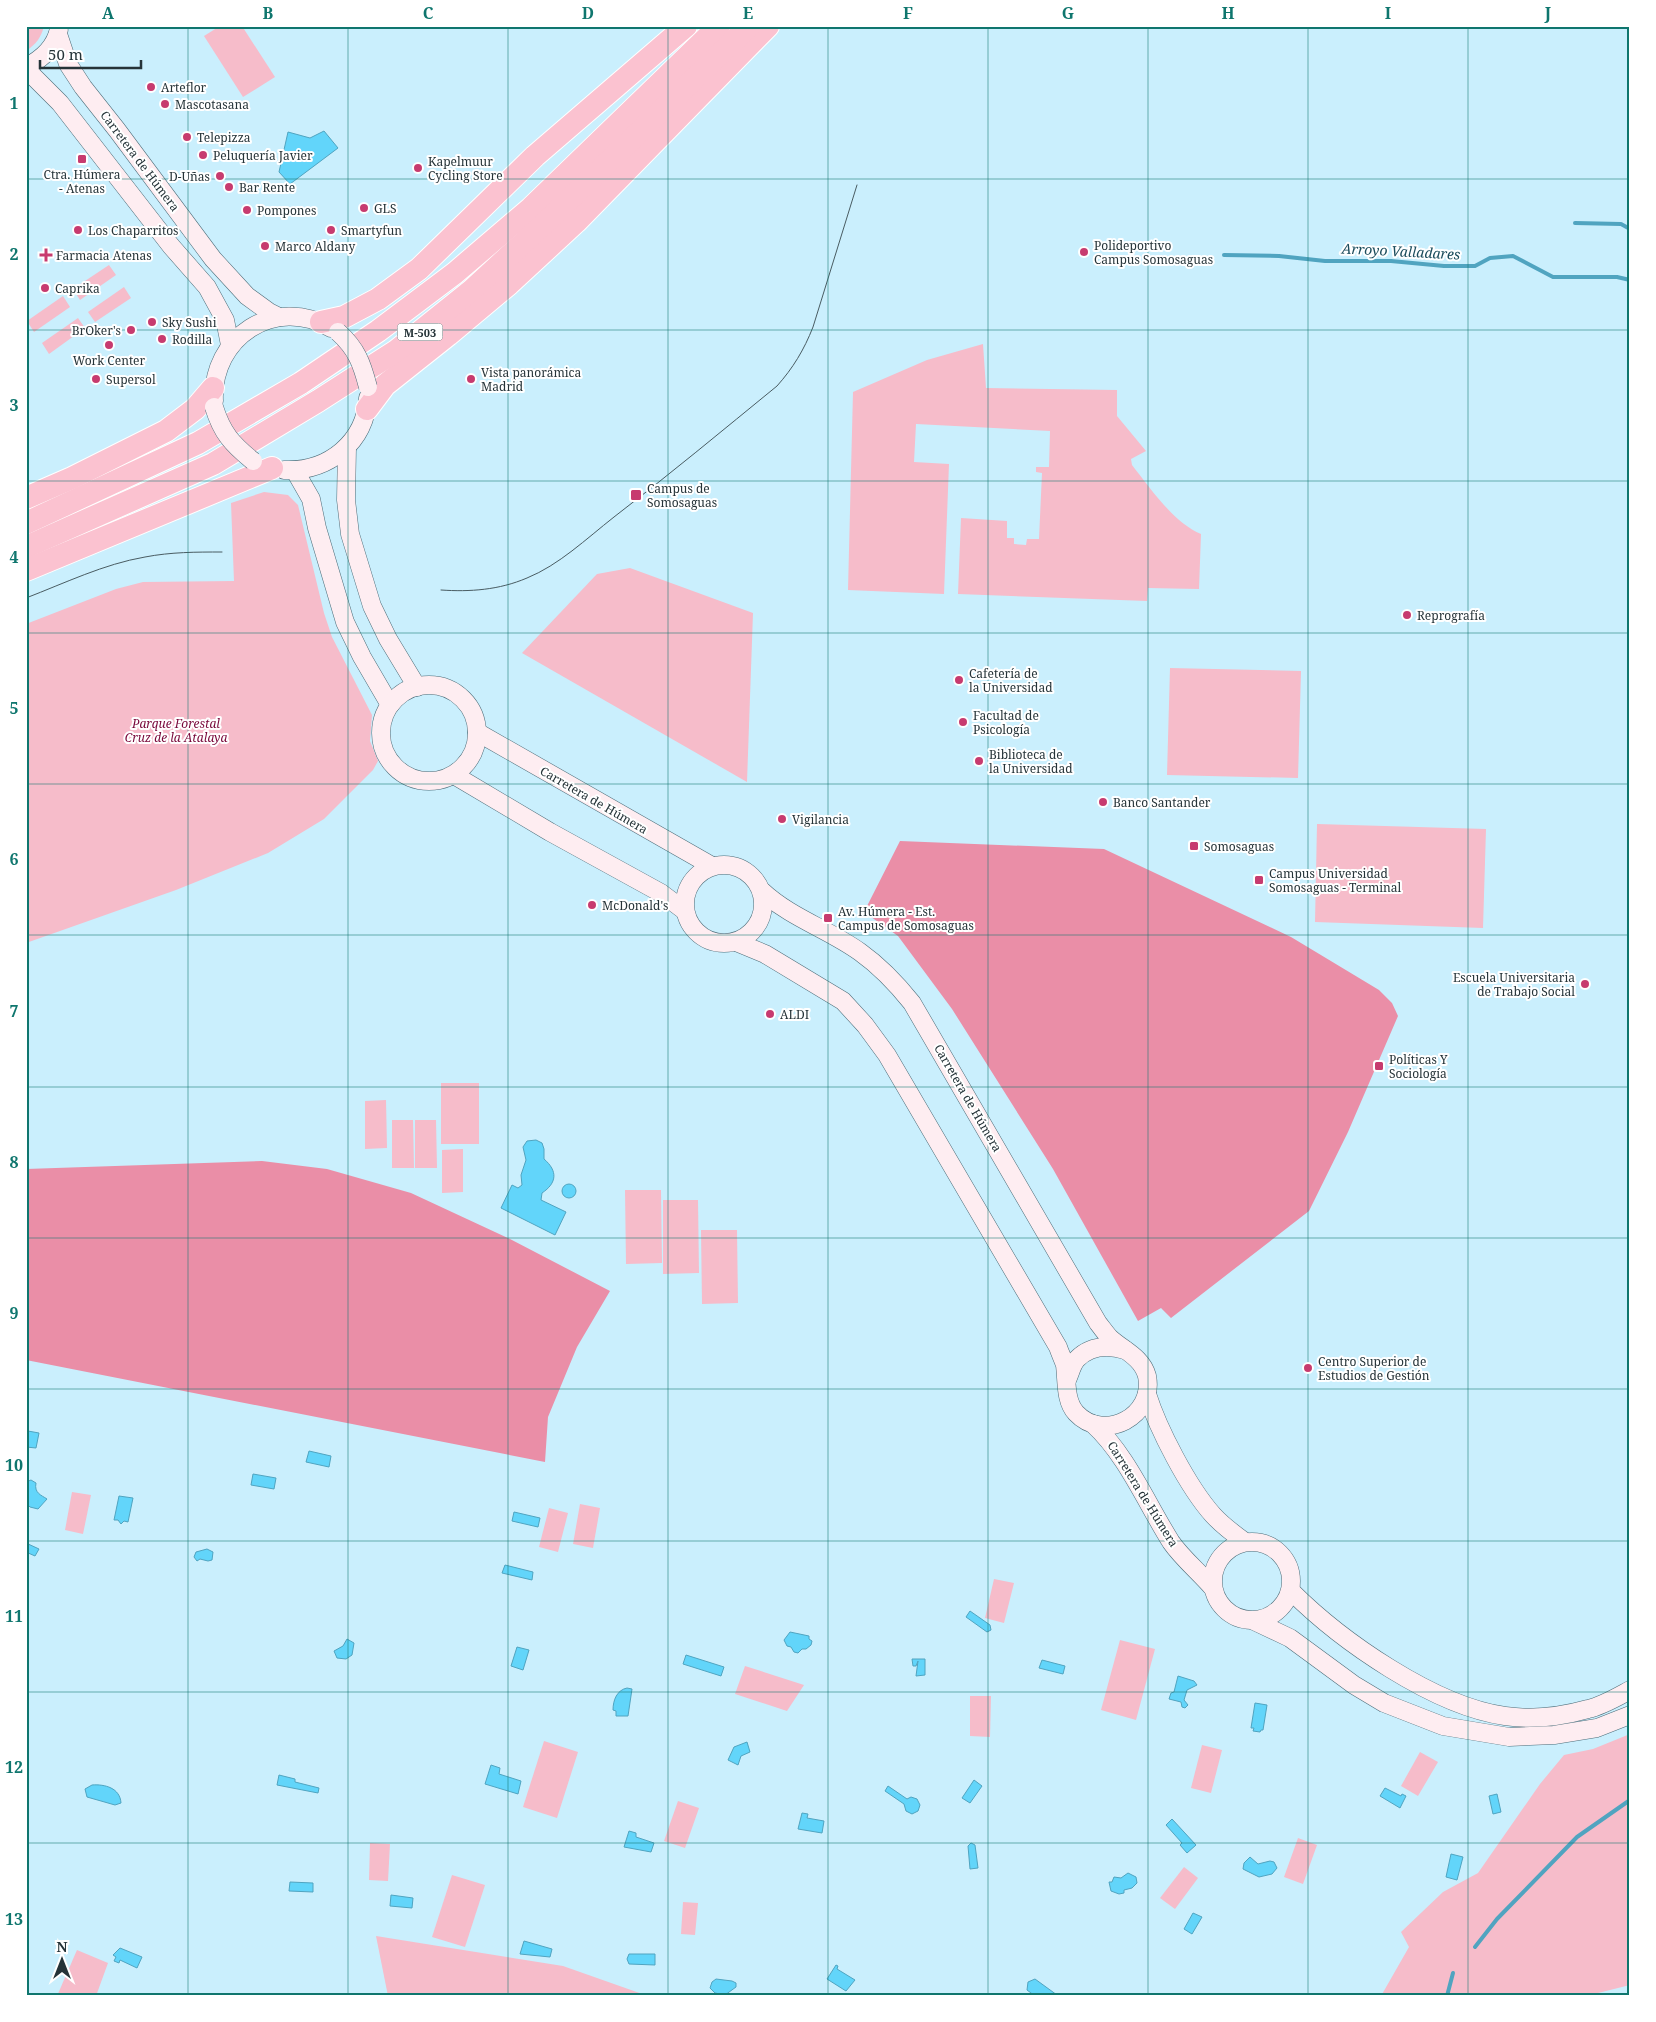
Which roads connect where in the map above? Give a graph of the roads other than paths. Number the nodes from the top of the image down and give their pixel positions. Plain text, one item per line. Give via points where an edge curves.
1 (686, 26) edge
2 (719, 26) edge
3 (749, 26) edge
4 (768, 26) edge
5 (59, 30) edge
6 (26, 68) edge
7 (279, 317) junction
8 (330, 327) junction
9 (230, 345) junction
10 (214, 397) junction
11 (368, 398) junction
12 (347, 446) junction
13 (262, 465) junction
14 (295, 471) junction
15 (26, 498) edge
16 (26, 523) edge
17 (26, 547) edge
18 (26, 570) edge
19 (417, 687) junction
20 (390, 705) junction
21 (477, 732) junction
22 (454, 775) junction
23 (712, 866) junction
24 (762, 891) junction
25 (685, 911) junction
26 (736, 942) junction
27 (1126, 1350) junction
28 (1066, 1381) junction
29 (1147, 1394) junction
30 (1093, 1424) junction
31 (1246, 1542) junction
32 (1212, 1587) junction
33 (1291, 1591) junction
34 (1254, 1621) junction
35 (1630, 1690) edge
36 (1630, 1714) edge

1 - 8 highway via 535,156 419,269 378,299
2 - 16 highway, M-503 via 531,208 455,273 378,330 301,383 198,443
3 - 17 highway, M-503 via 472,290 396,350 213,464
4 - 11 highway, M-503 via 576,222 501,290
5 - 6 street via 51,49
5 - 7 street, Carretera de Húmera via 68,64 82,86 213,259 246,296
6 - 9 street via 60,103 171,246 207,287 226,320
7 - 8 street via 300,317
7 - 9 street via 260,322
8 - 11 street, bridge via 348,341 362,363
9 - 10 street via 218,366
10 - 13 street, bridge via 219,424 233,445
10 - 15 highway via 166,431
11 - 12 street via 362,427
12 - 14 street via 331,460
12 - 19 street via 346,500 350,534 372,606
13 - 14 street
13 - 18 highway
14 - 20 street via 311,499 345,622
19 - 20 street
19 - 21 street via 429,685 453,692 473,714
20 - 22 street via 381,731 382,746 397,769 414,779 428,781
21 - 22 street via 475,749 467,764
21 - 23 street, Carretera de Húmera
22 - 25 street via 661,893
23 - 24 street via 730,864 745,870
23 - 25 street via 698,873 686,892
24 - 26 street via 764,908 757,926
24 - 27 street, Carretera de Húmera via 787,912 858,951 890,976 906,996 1098,1323
25 - 26 street via 692,927 704,938 719,943
26 - 28 street via 765,954 843,1001 865,1025 887,1055 1058,1347
27 - 28 street via 1111,1346 1093,1348 1076,1359
27 - 29 street via 1139,1360 1147,1376
28 - 30 street via 1069,1402 1077,1414
29 - 30 street via 1141,1409 1127,1422 1110,1427
29 - 31 street via 1153,1413 1186,1475 1212,1514
30 - 32 street, Carretera de Húmera via 1119,1454 1173,1544
31 - 32 street via 1229,1549 1217,1562
31 - 33 street via 1259,1542 1274,1548 1284,1558 1291,1572
32 - 34 street via 1223,1609 1236,1618
33 - 34 street via 1280,1610 1266,1619
33 - 35 street via 1310,1611 1365,1652 1426,1689 1464,1706 1506,1716 1548,1717 1590,1709
34 - 36 street via 1290,1638 1384,1703 1443,1726 1509,1737 1554,1735 1597,1728

